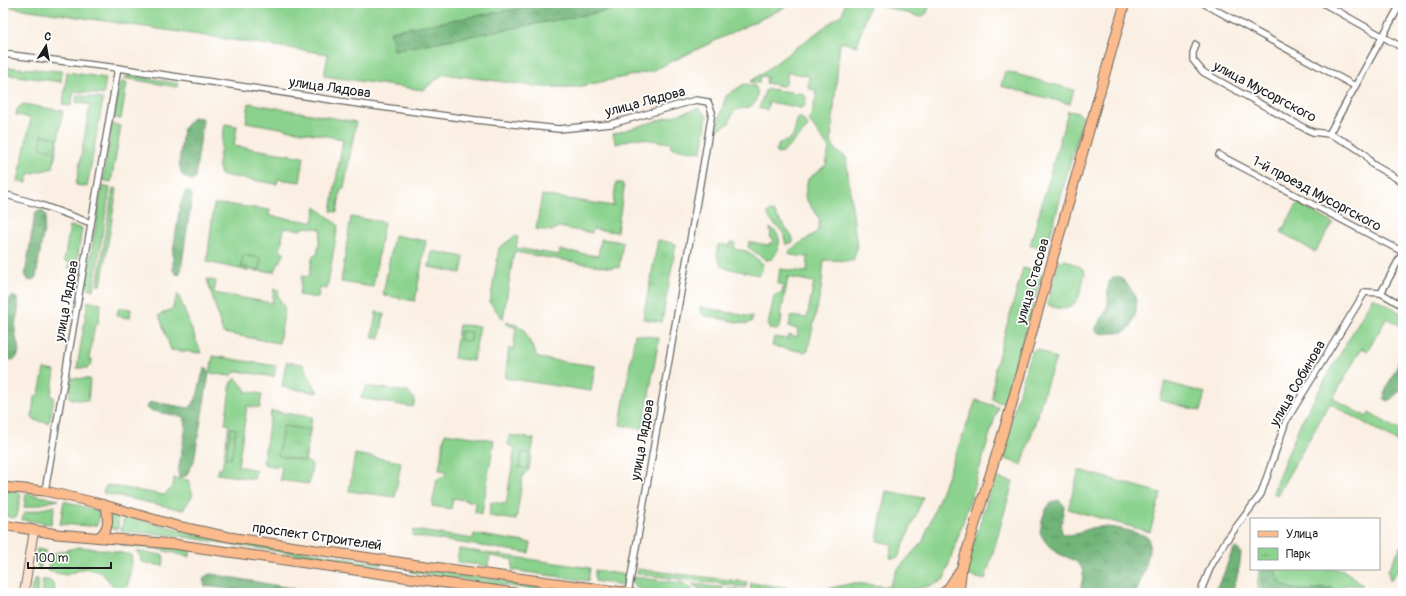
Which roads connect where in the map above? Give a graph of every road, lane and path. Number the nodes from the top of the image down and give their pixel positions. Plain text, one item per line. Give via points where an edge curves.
1 (1125, 3) edge
2 (1203, 3) edge
3 (1323, 3) edge
4 (1401, 3) edge
5 (1383, 36) junction
6 (1196, 45) dead end
7 (1403, 48) edge
8 (3, 54) edge
9 (118, 68) junction
10 (1355, 86) junction
11 (1329, 134) junction
12 (1219, 155) dead end
13 (1403, 182) edge
14 (3, 194) edge
15 (91, 222) junction
16 (1403, 252) edge
17 (1381, 293) junction
18 (1403, 306) edge
19 (3, 487) edge
20 (45, 491) junction
21 (106, 506) junction
22 (3, 525) edge
23 (34, 530) junction
24 (99, 538) junction
25 (962, 566) junction
26 (24, 593) edge
27 (515, 593) edge
28 (628, 593) edge
29 (632, 593) edge
30 (943, 593) edge
31 (959, 593) edge
32 (1200, 593) edge

1 - 25 main road, улица Стасова via 1010,410
2 - 10 street
3 - 5 street
4 - 5 street
5 - 7 street
5 - 10 street
6 - 11 street, улица Мусоргского via 1193,60 1203,72 1304,128
8 - 9 street, улица Лядова
9 - 15 street, улица Лядова
9 - 28 street, улица Лядова via 352,103 558,129 611,124 696,100 708,102 712,112 705,155
10 - 11 street
11 - 13 street, улица Мусоргского via 1357,148 1372,164
12 - 16 street, 1-й проезд Мусоргского
14 - 15 street
15 - 20 street, улица Лядова
16 - 17 street
17 - 18 street
17 - 32 street, улица Собинова via 1365,292 1286,421 1261,494 1225,542 1211,566
19 - 20 main road, проспект Строителей
20 - 21 main road, проспект Строителей
21 - 24 main road via 107,524 105,533
21 - 28 main road, проспект Строителей via 177,526 229,537
22 - 23 main road, проспект Строителей
23 - 24 main road, проспект Строителей
23 - 26 street
24 - 27 main road, проспект Строителей via 173,544
25 - 30 main road, улица Стасова
25 - 31 main road, улица Стасова
28 - 29 main road, проспект Строителей

